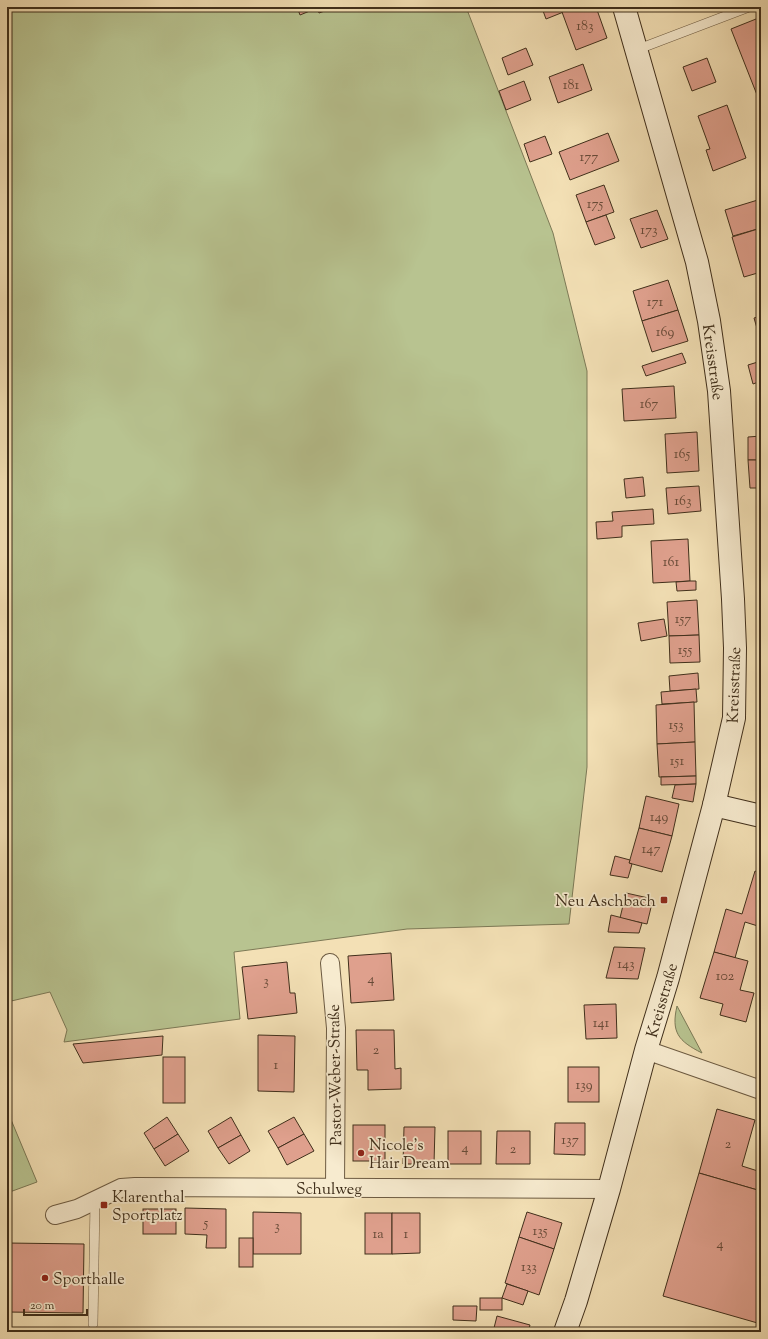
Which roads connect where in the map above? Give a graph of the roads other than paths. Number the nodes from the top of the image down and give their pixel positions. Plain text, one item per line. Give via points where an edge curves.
1 (624, 7) edge
2 (750, 7) edge
3 (636, 50) junction
4 (714, 805) junction
5 (761, 816) edge
6 (330, 963) dead end
7 (646, 1050) junction
8 (761, 1090) edge
9 (335, 1188) junction
10 (609, 1189) junction
11 (95, 1200) junction
12 (55, 1215) dead end
13 (93, 1324) dead end
14 (565, 1332) edge

1 - 3 street, Kreisstraße
2 - 3 lane
3 - 4 street, Kreisstraße via 697,262 719,391 735,648 734,718
4 - 5 street
4 - 7 street, Kreisstraße
6 - 9 street, Pastor-Weber-Straße via 336,1028
7 - 8 street
7 - 10 street, Kreisstraße
9 - 10 street, Schulweg
9 - 11 street, Schulweg via 121,1188
10 - 14 street, Kreisstraße
11 - 12 street, Schulweg via 77,1209
11 - 13 lane

